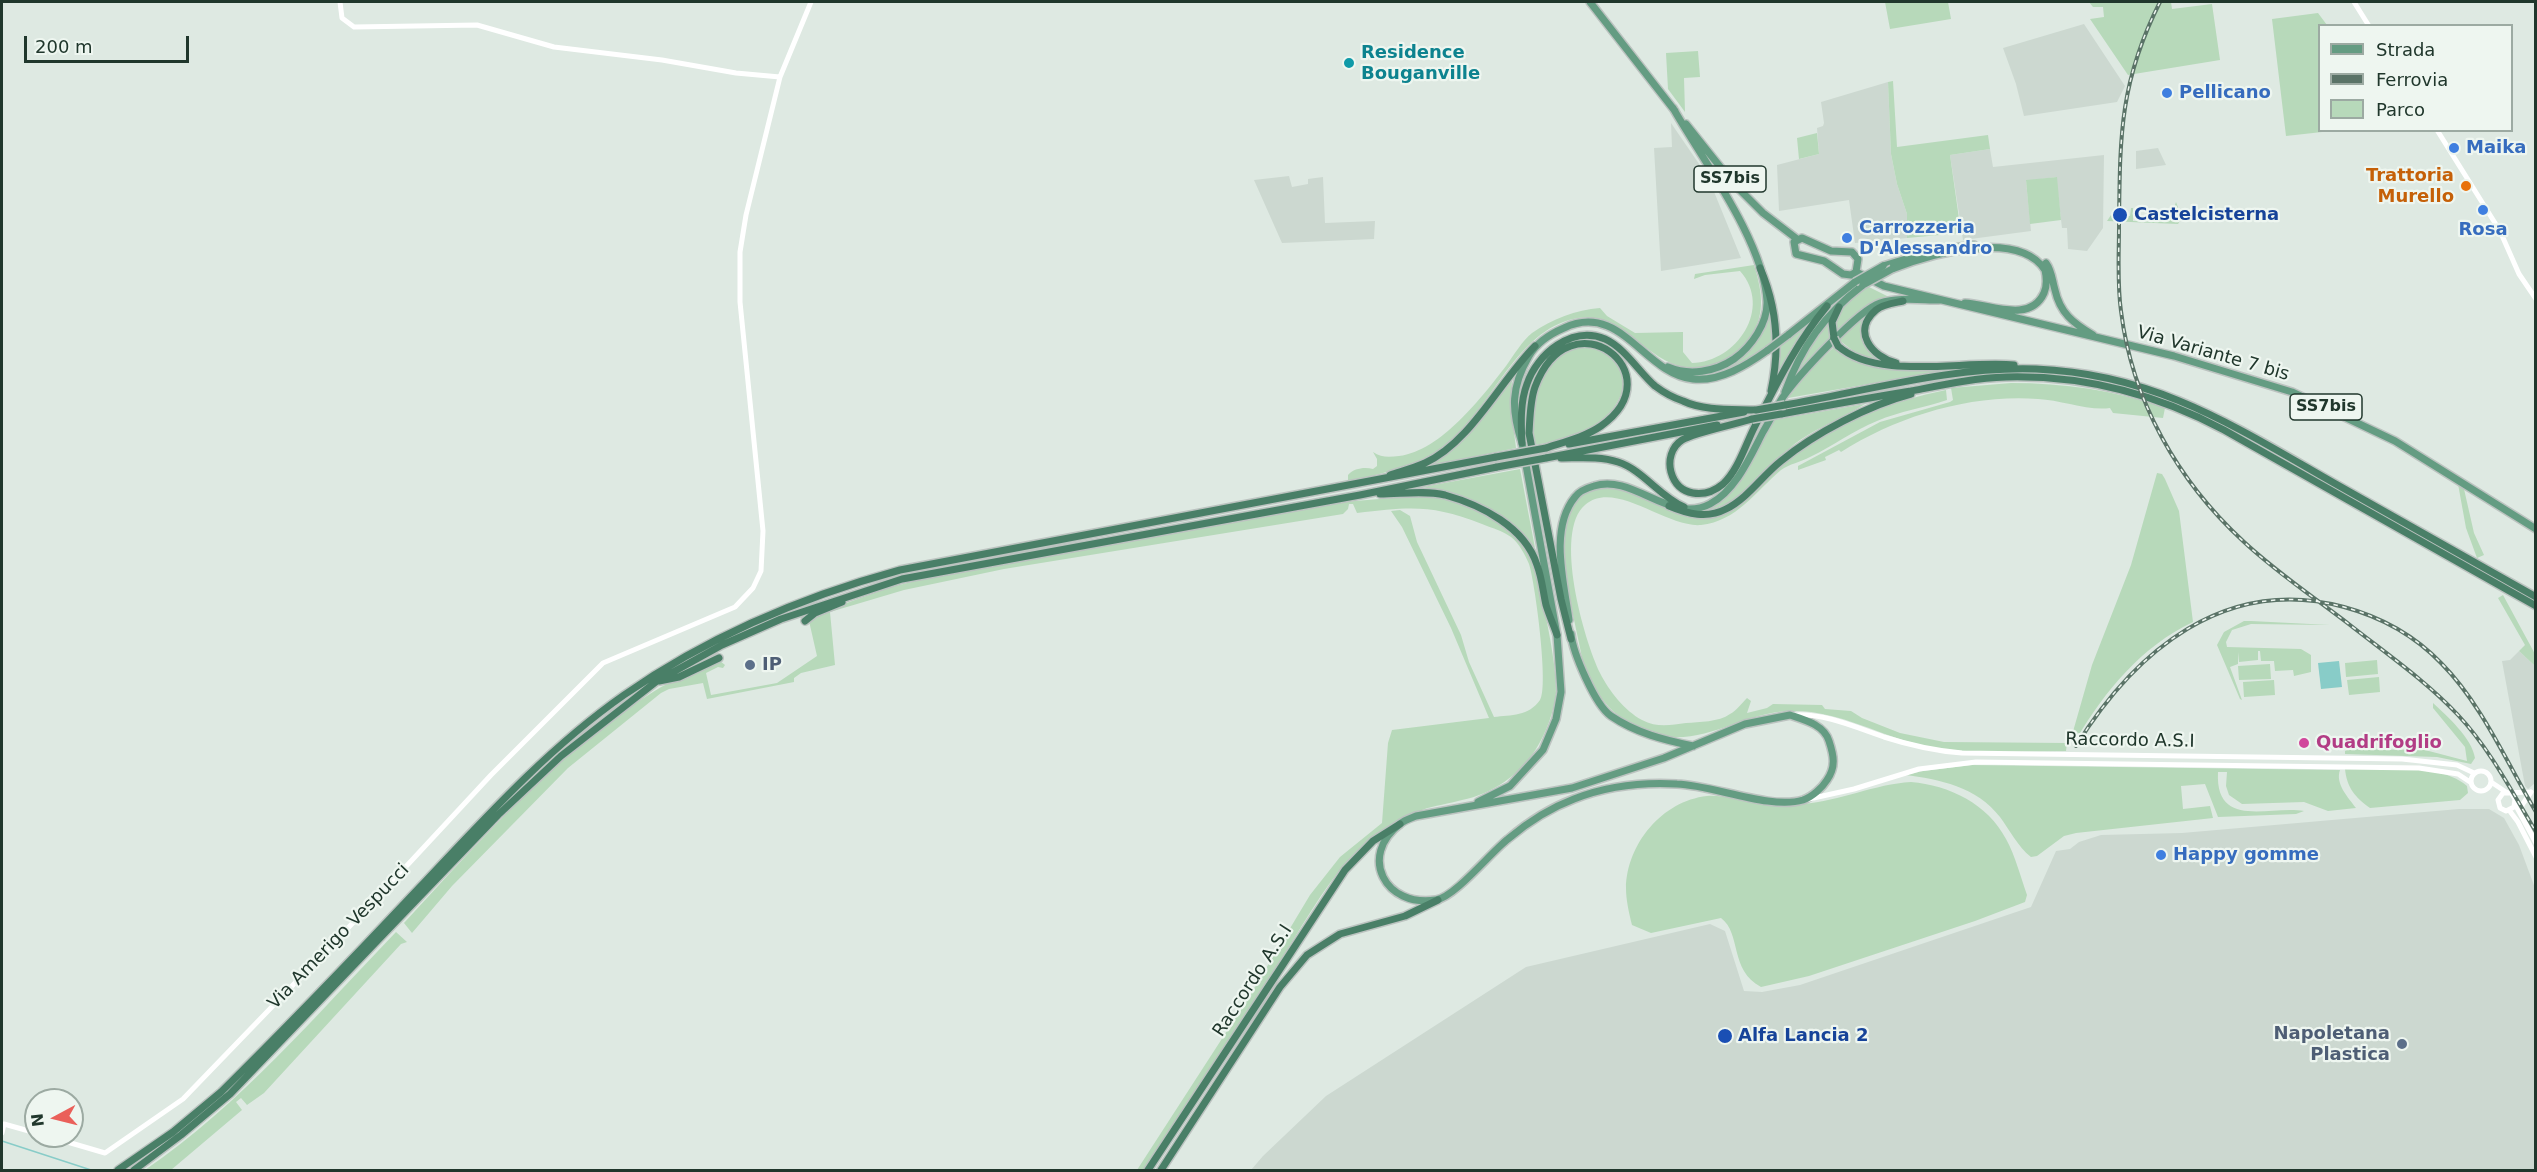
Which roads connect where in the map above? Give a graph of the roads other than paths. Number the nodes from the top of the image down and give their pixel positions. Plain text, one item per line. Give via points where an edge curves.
1 (340, 2) edge
2 (811, 2) edge
3 (1590, 2) edge
4 (2354, 2) edge
5 (2368, 24) edge
6 (780, 77) junction
7 (1672, 108) junction
8 (2438, 132) edge
9 (1797, 239) junction
10 (1760, 268) junction
11 (1856, 272) junction
12 (2535, 299) edge
13 (1939, 300) junction
14 (1904, 301) junction
15 (1953, 302) junction
16 (1827, 306) junction
17 (1839, 307) junction
18 (2101, 339) junction
19 (1535, 346) junction
20 (1640, 347) junction
21 (1908, 366) junction
22 (2049, 370) junction
23 (1958, 382) junction
24 (1769, 399) junction
25 (2168, 400) junction
26 (1784, 401) junction
27 (2180, 404) junction
28 (1756, 410) junction
29 (1752, 419) junction
30 (1522, 443) junction
31 (1546, 448) junction
32 (1546, 458) junction
33 (1363, 484) junction
34 (1360, 495) junction
35 (1669, 506) junction
36 (1684, 507) junction
37 (2535, 529) edge
38 (871, 588) junction
39 (2535, 597) edge
40 (2535, 606) edge
41 (805, 621) dead end
42 (1557, 636) junction
43 (1571, 639) junction
44 (719, 658) dead end
45 (657, 681) junction
46 (1790, 715) junction
47 (1693, 746) junction
48 (2474, 773) junction
49 (2470, 782) junction
50 (2491, 782) junction
51 (2485, 790) junction
52 (2533, 790) edge
53 (2509, 793) junction
54 (1804, 800) junction
55 (2498, 800) junction
56 (2515, 803) junction
57 (1469, 806) junction
58 (2509, 810) junction
59 (2522, 816) junction
60 (1400, 824) junction
61 (2535, 843) edge
62 (2535, 857) edge
63 (1438, 900) junction
64 (398, 916) junction
65 (390, 924) junction
66 (24, 1130) edge
67 (2, 1132) edge
68 (84, 1147) edge
69 (118, 1170) edge
70 (134, 1170) edge
71 (1148, 1170) edge
72 (1161, 1170) edge

1 - 6 street via 342,18 354,27 477,25 554,47
2 - 6 street
3 - 7 main road, SS7bis
4 - 5 street
6 - 68 street, Via Amerigo Vespucci via 740,252 740,302 763,531 761,571 753,588 735,607 603,663 490,775 183,1099 105,1153
7 - 9 main road, Via Variante 7 bis / SS7bis via 1733,183
7 - 10 main road via 1733,208
8 - 12 street via 2500,231
9 - 11 main road, Via Variante 7 bis / SS7bis via 1830,251 1851,252 1858,259
9 - 11 main road, Via Variante 7 bis / SS7bis via 1796,254 1823,261 1843,274
10 - 20 main road via 1767,301 1765,316 1751,342 1730,362 1689,372 1671,368
10 - 24 highway via 1772,299 1777,336
11 - 13 main road, Via Variante 7 bis / SS7bis via 1884,286
13 - 14 main road
13 - 15 main road, Via Variante 7 bis / SS7bis
14 - 21 highway via 1874,312 1866,334 1869,347 1876,354
14 - 26 main road via 1881,302 1866,310 1798,378
15 - 17 main road, bridge via 2009,310 2029,308 2041,300 2047,286 2046,270 2027,253 1992,248 1933,257 1892,270 1863,285
15 - 18 main road, Via Variante 7 bis / SS7bis
16 - 18 main road, bridge via 1855,282 1910,256 1954,247 2016,246 2028,250 2049,267 2060,307 2068,318
16 - 20 main road, bridge via 1768,350 1731,371 1702,379 1679,377 1660,367
16 - 24 highway via 1799,340
17 - 21 highway, bridge via 1832,322 1839,346 1871,363
17 - 26 main road via 1818,328
18 - 37 main road, Via Variante 7 bis / SS7bis via 2185,359 2292,392 2395,441
19 - 20 main road via 1574,323 1592,322 1607,326
19 - 30 main road via 1514,391 1514,421
19 - 33 highway via 1472,423 1441,453
21 - 22 highway via 2009,365
22 - 25 highway via 2105,378
22 - 26 highway via 1970,372
23 - 25 highway via 2014,377 2079,381
23 - 29 highway, bridge
23 - 35 highway via 1868,410 1800,446 1726,509 1697,515
24 - 29 highway via 1740,460 1724,483 1698,495 1677,484 1669,465 1672,450 1682,440
25 - 27 highway
26 - 28 highway, bridge
26 - 36 main road via 1731,486 1707,506
27 - 39 highway via 2231,425
27 - 40 highway
28 - 30 highway via 1685,402 1656,387 1606,339 1571,337 1552,347 1527,384 1521,416
28 - 31 highway
29 - 32 highway
30 - 42 main road
31 - 33 highway, bridge
31 - 43 highway via 1601,426 1617,411 1625,396 1627,376 1619,358 1602,346 1572,346 1557,354 1544,368 1534,389 1531,409 1532,444
32 - 34 highway, bridge
32 - 36 highway via 1618,462
33 - 64 highway via 900,570 778,609 652,676 580,729 489,814
34 - 38 highway via 902,579
34 - 42 highway via 1445,495 1508,525 1527,542 1537,564
35 - 36 main road
35 - 43 main road via 1622,484 1606,482 1576,494 1562,526 1561,562
38 - 41 highway
38 - 45 highway via 732,640
42 - 57 main road via 1561,692 1556,719 1543,750 1510,786
43 - 47 main road via 1585,678 1609,715 1653,738
44 - 45 highway via 679,677
45 - 64 highway via 561,756
46 - 47 main road via 1745,724
46 - 48 street, Raccordo A.S.I via 1813,715 1897,741 1962,753 2402,759 2447,763
46 - 54 main road via 1813,722 1828,737 1834,756 1832,773 1823,788
47 - 57 main road via 1572,788
48 - 49 street
48 - 50 street via 2487,772
49 - 51 street via 2475,790
49 - 54 street, Raccordo A.S.I via 2458,774 2419,768 1976,762 1919,769
50 - 51 street
50 - 53 street
51 - 55 street
52 - 53 street
52 - 56 street
52 - 59 street via 2522,806
53 - 55 street via 2500,795
53 - 56 street
54 - 63 main road via 1761,798 1679,783 1613,788 1576,798 1530,822
55 - 58 street via 2500,808
56 - 58 street
56 - 59 street
57 - 60 main road via 1427,812
58 - 62 street
59 - 61 street
60 - 63 main road via 1385,841 1380,854 1385,882 1406,899
60 - 71 highway, Raccordo A.S.I via 1373,841 1345,870
63 - 72 highway, Raccordo A.S.I via 1405,916 1340,934 1306,955 1280,987
64 - 65 highway
65 - 69 highway via 221,1092
65 - 70 highway via 230,1094
66 - 67 street via 4,1124

